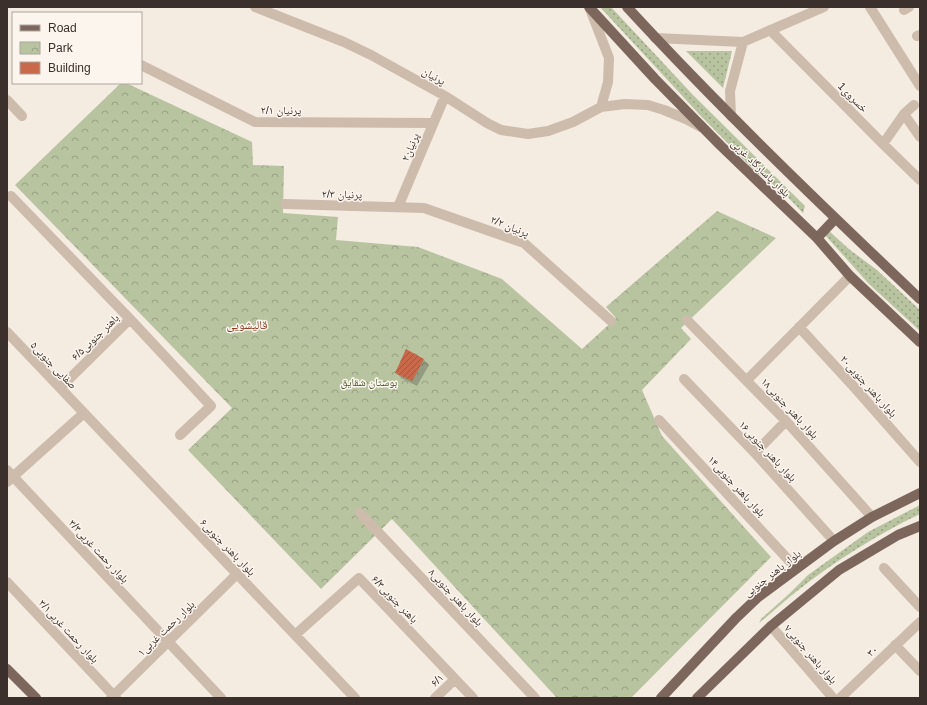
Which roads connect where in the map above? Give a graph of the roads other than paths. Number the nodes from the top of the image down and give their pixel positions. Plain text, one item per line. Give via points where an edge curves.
1 (255, 7) edge
2 (627, 7) edge
3 (824, 7) edge
4 (870, 7) edge
5 (589, 8) edge
6 (770, 30) junction
7 (655, 38) junction
8 (743, 42) junction
9 (142, 66) edge
10 (920, 86) edge
11 (444, 96) junction
12 (7, 100) edge
13 (914, 105) dead end
14 (601, 107) junction
15 (904, 114) junction
16 (22, 116) dead end
17 (731, 116) junction
18 (433, 123) junction
19 (705, 130) junction
20 (920, 137) edge
21 (883, 144) junction
22 (920, 180) edge
23 (11, 196) dead end
24 (285, 204) dead end
25 (398, 207) junction
26 (835, 219) junction
27 (817, 238) junction
28 (850, 276) junction
29 (920, 299) edge
30 (130, 319) junction
31 (687, 320) dead end
32 (611, 321) dead end
33 (799, 327) junction
34 (7, 332) edge
35 (920, 342) edge
36 (684, 379) dead end
37 (747, 380) junction
38 (60, 388) junction
39 (84, 414) junction
40 (659, 420) dead end
41 (786, 421) junction
42 (180, 435) dead end
43 (755, 453) junction
44 (920, 462) edge
45 (9, 476) edge
46 (920, 493) edge
47 (360, 513) dead end
48 (872, 517) junction
49 (920, 526) edge
50 (834, 541) junction
51 (796, 568) junction
52 (884, 568) dead end
53 (237, 574) junction
54 (7, 582) edge
55 (920, 607) edge
56 (920, 622) edge
57 (771, 626) junction
58 (295, 635) junction
59 (168, 642) junction
60 (895, 645) junction
61 (7, 669) edge
62 (920, 671) edge
63 (455, 679) junction
64 (114, 697) edge
65 (36, 698) edge
66 (221, 698) edge
67 (355, 698) edge
68 (435, 698) edge
69 (473, 698) edge
70 (535, 698) edge
71 (661, 698) edge
72 (697, 698) edge
73 (833, 698) edge
74 (840, 698) edge

1 - 11 street, پرنیان via 344,42
2 - 7 main road, بلوار پاسارگاد غربی
3 - 6 street
4 - 10 street
5 - 14 street via 609,58 608,82
5 - 19 main road, بلوار پاسارگاد غربی
6 - 8 street
6 - 21 street, خسروى1
7 - 8 street
7 - 17 main road, بلوار پاسارگاد غربی
8 - 17 street via 730,91
9 - 18 street, پرنیان ۲/۱ via 255,122
11 - 14 street, پرنیان via 500,130 528,134 548,131 573,122
11 - 18 street, پرنیان۲
12 - 16 street
13 - 15 street
14 - 19 street via 648,105 686,119
15 - 20 street
15 - 21 street
17 - 26 main road, بلوار پاسارگاد غربی
18 - 25 street, پرنیان۲
19 - 27 main road, بلوار پاسارگاد غربی
21 - 22 street, خسروى1
23 - 30 street
24 - 25 street, پرنیان ۲/۳
25 - 32 street, پرنیان ۲/۲ via 424,208 524,243
26 - 27 main road
26 - 29 main road, بلوار پاسارگاد غربی
27 - 28 main road, بلوار پاسارگاد غربی
28 - 33 street
28 - 35 main road, بلوار پاسارگاد غربی
30 - 38 street, باهنر جنوبی۶/۵
30 - 42 street via 211,406
31 - 37 street, ۱۸بلوار باهنر جنوبی
33 - 37 street
33 - 44 street, بلوار باهنر جنوبی۲۰
34 - 38 street, صفایی جنوبی۵
36 - 43 street, بلوار باهنر جنوبی۱۶
37 - 41 street, ۱۸بلوار باهنر جنوبی
38 - 39 street, صفایی جنوبی۵
39 - 45 street
39 - 53 street, بلوار باهنر جنوبی۶
40 - 51 street, بلوار باهنر جنوبی۱۴
41 - 43 street
41 - 48 street, ۱۸بلوار باهنر جنوبی
43 - 50 street, بلوار باهنر جنوبی۱۶
45 - 59 street, بلوار رحمت غربی۳/۳
46 - 48 main road, بلوار باهنر جنوبی
47 - 70 street, ۸بلوار باهنر جنوبی
48 - 50 main road, بلوار باهنر جنوبی
49 - 57 main road via 898,535 839,570
50 - 51 main road, بلوار باهنر جنوبی
51 - 71 main road, بلوار باهنر جنوبی via 737,617
52 - 55 street
53 - 58 street, بلوار باهنر جنوبی۶
53 - 59 street, بلوار رحمت غربی۱
54 - 64 street, بلوار رحمت غربی۳/۱
56 - 60 street, ۳۰
57 - 72 main road
57 - 73 street, بلوار باهنر جنوبی۷
58 - 63 street, ۶/۳باهنر جنوبی via 359,578
58 - 67 street, بلوار باهنر جنوبی۶
59 - 64 street, بلوار رحمت غربی۱
59 - 66 street, بلوار رحمت غربی۳/۳
60 - 62 street
60 - 74 street, ۳۰
61 - 65 main road
63 - 68 street, ۶/۱
63 - 69 street, ۶/۳باهنر جنوبی

